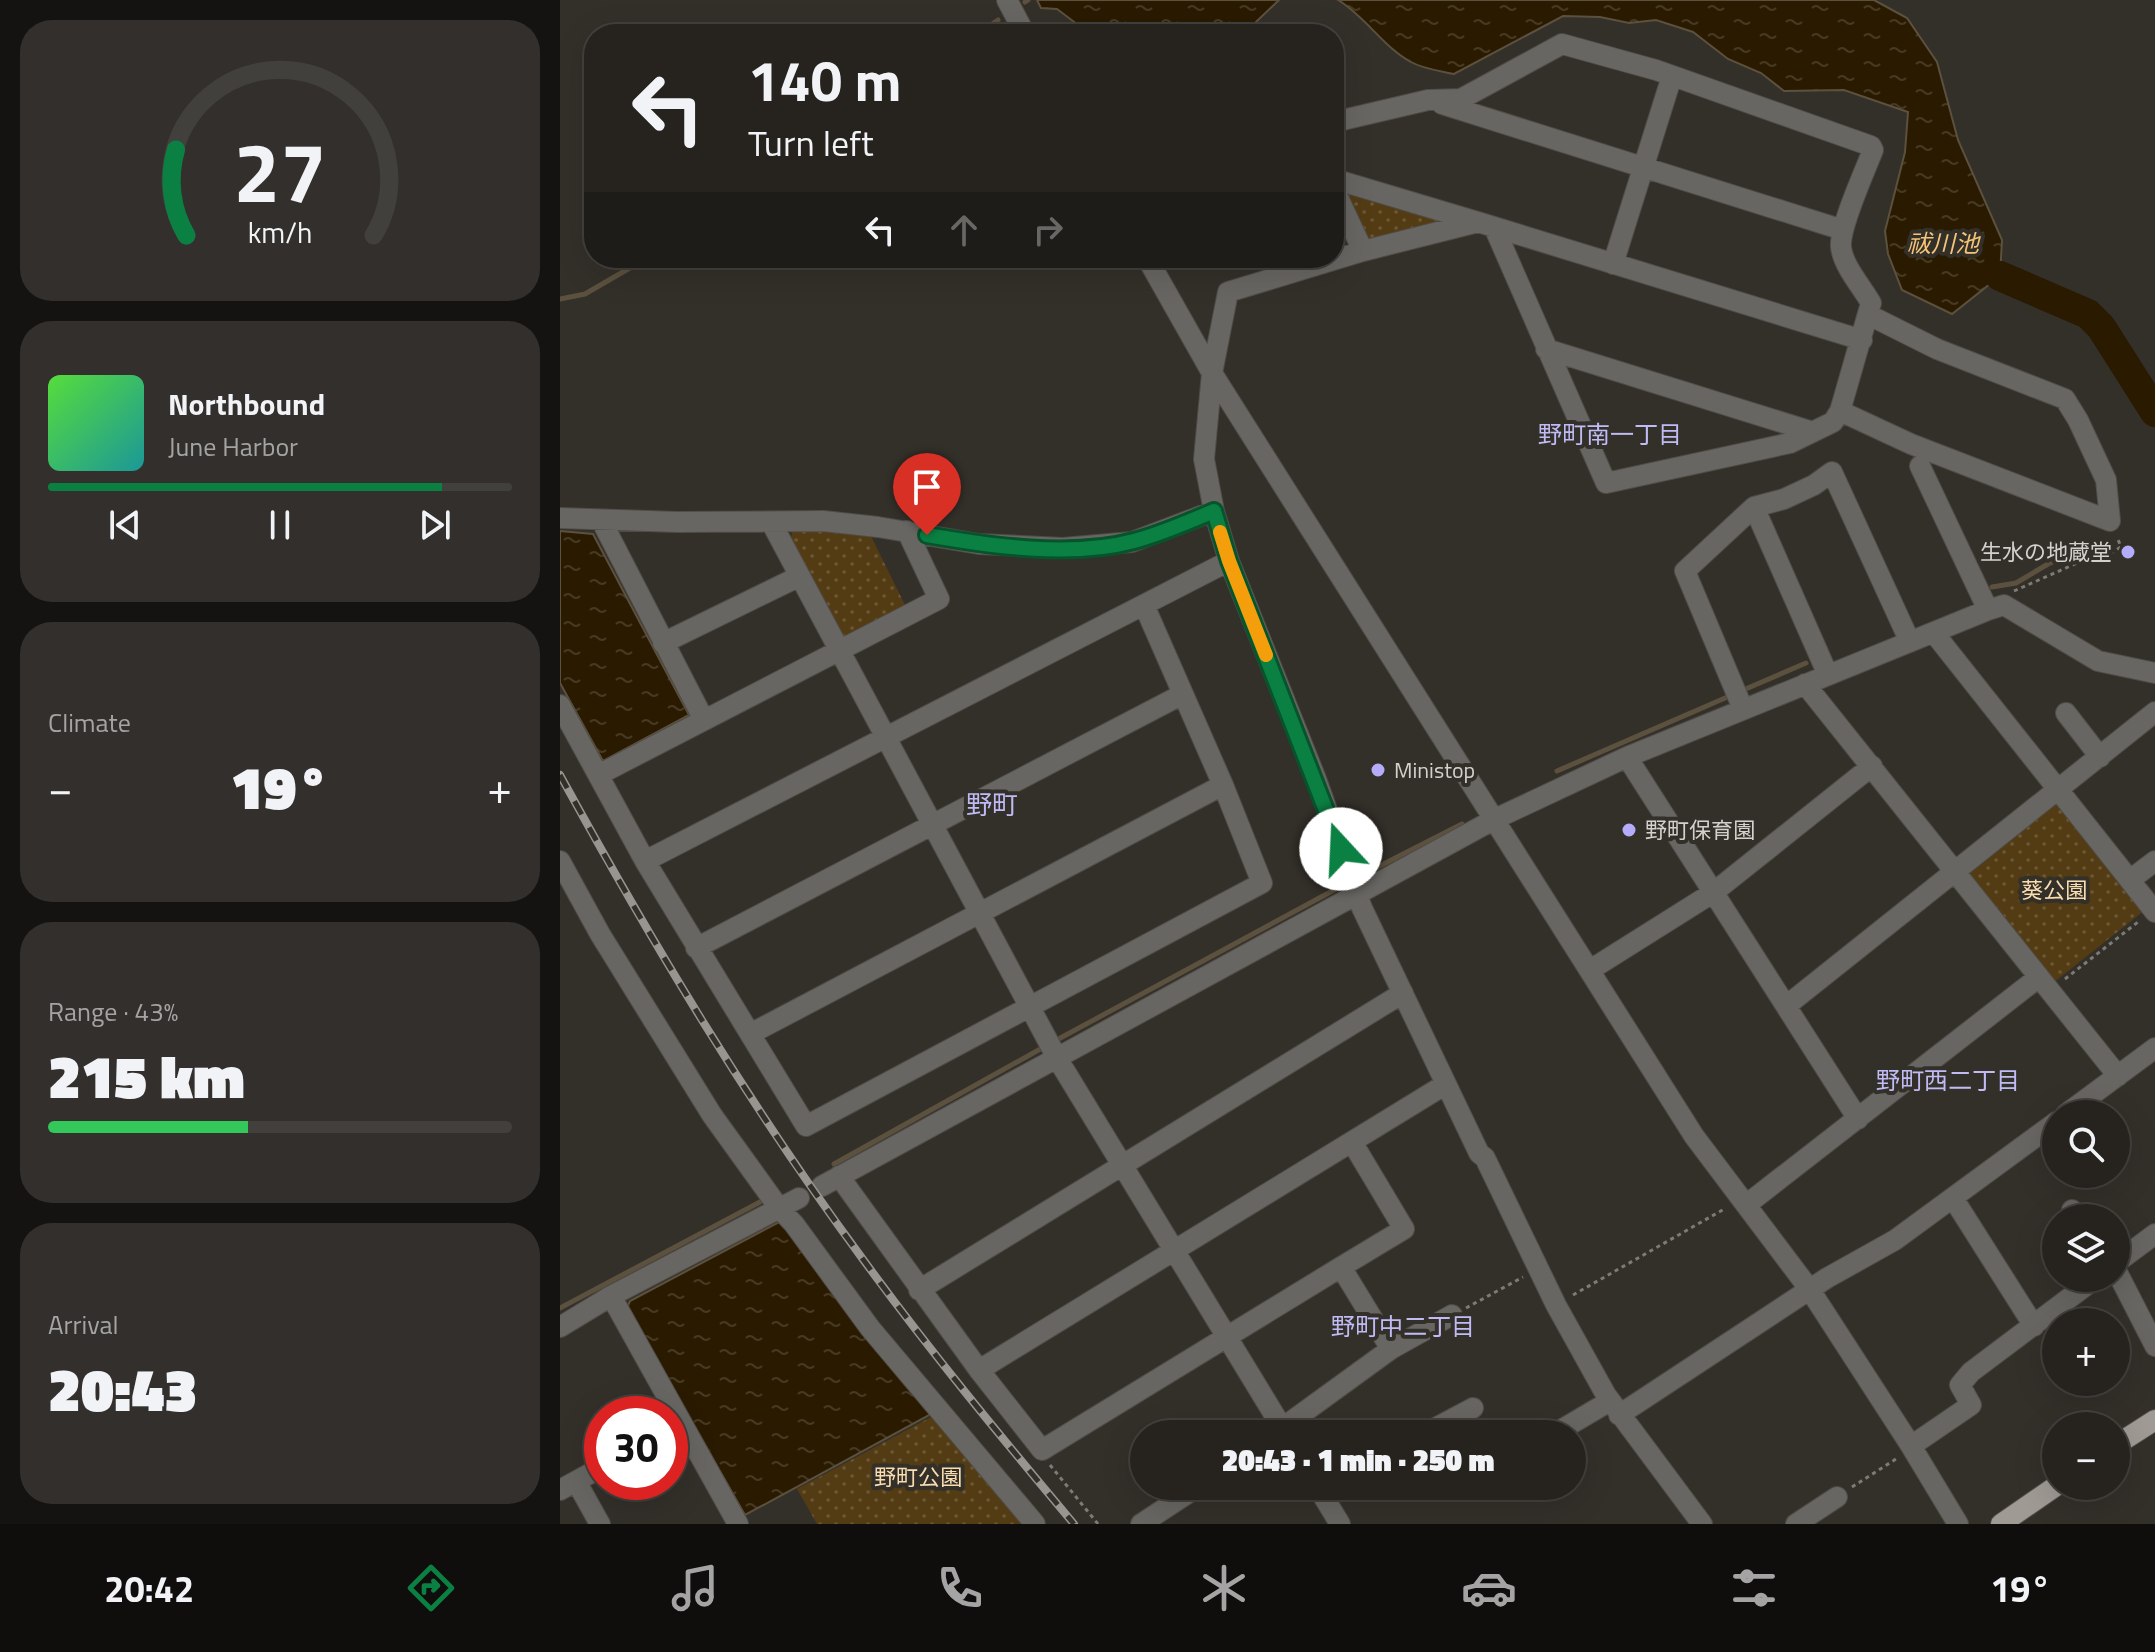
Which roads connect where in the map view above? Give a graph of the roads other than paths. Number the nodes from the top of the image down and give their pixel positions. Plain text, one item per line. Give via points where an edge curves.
1 (1007, 0) edge
2 (1020, 24) edge
3 (1672, 76) junction
4 (1428, 100) junction
5 (1344, 120) edge
6 (1642, 167) junction
7 (1344, 182) edge
8 (1344, 210) edge
9 (1486, 225) junction
10 (1843, 230) junction
11 (1363, 251) junction
12 (1344, 257) edge
13 (1613, 264) junction
14 (1153, 268) edge
15 (1307, 268) edge
16 (1869, 315) junction
17 (1862, 340) junction
18 (1546, 349) junction
19 (1212, 373) junction
20 (1840, 411) junction
21 (1813, 432) junction
22 (1920, 466) dead end
23 (1754, 507) junction
24 (1214, 511) junction
25 (560, 518) edge
26 (601, 520) junction
27 (771, 522) junction
28 (907, 531) junction
29 (1229, 561) junction
30 (800, 576) junction
31 (1144, 605) junction
32 (1996, 608) junction
33 (1934, 633) junction
34 (1910, 642) junction
35 (663, 643) junction
36 (840, 650) junction
37 (2155, 673) edge
38 (1828, 675) junction
39 (1805, 684) junction
40 (1183, 694) junction
41 (560, 705) edge
42 (1742, 707) junction
43 (2155, 712) edge
44 (2066, 713) dead end
45 (704, 720) junction
46 (886, 737) junction
47 (1627, 757) junction
48 (2100, 757) junction
49 (1872, 766) junction
50 (598, 775) junction
51 (1223, 785) junction
52 (2058, 791) junction
53 (1495, 819) junction
54 (932, 825) junction
55 (560, 861) edge
56 (645, 861) junction
57 (2155, 861) edge
58 (1954, 872) junction
59 (2130, 880) junction
60 (1354, 884) junction
61 (1714, 892) junction
62 (2154, 911) edge
63 (979, 912) junction
64 (696, 948) junction
65 (1590, 970) junction
66 (2045, 984) junction
67 (1403, 993) junction
68 (1786, 1006) junction
69 (1029, 1007) junction
70 (750, 1034) junction
71 (2155, 1048) edge
72 (1052, 1049) junction
73 (2118, 1076) junction
74 (1446, 1084) junction
75 (2085, 1100) edge
76 (1858, 1119) junction
77 (2042, 1132) edge
78 (1352, 1142) junction
79 (1122, 1165) junction
80 (799, 1198) dead end
81 (1953, 1198) junction
82 (1744, 1202) junction
83 (779, 1208) junction
84 (2155, 1234) edge
85 (1173, 1251) junction
86 (2130, 1253) edge
87 (1341, 1267) junction
88 (919, 1290) junction
89 (1810, 1290) junction
90 (2078, 1292) edge
91 (2127, 1292) edge
92 (611, 1296) junction
93 (1452, 1315) road end
94 (2034, 1326) junction
95 (560, 1327) edge
96 (1226, 1337) junction
97 (2155, 1346) edge
98 (1391, 1349) junction
99 (979, 1370) junction
100 (661, 1396) edge
101 (1473, 1408) dead end
102 (1614, 1408) junction
103 (1274, 1420) edge
104 (1297, 1420) edge
105 (1450, 1420) edge
106 (1586, 1420) edge
107 (2155, 1420) edge
108 (2130, 1436) edge
109 (688, 1445) edge
110 (1911, 1446) junction
111 (568, 1486) edge
112 (2042, 1496) edge
113 (1837, 1497) road end
114 (1178, 1500) edge
115 (1325, 1500) edge
116 (1334, 1522) edge
117 (600, 1524) edge
118 (738, 1524) edge
119 (1035, 1524) edge
120 (1141, 1524) edge
121 (1702, 1524) edge
122 (1796, 1524) edge
123 (1958, 1524) edge
124 (2001, 1524) edge

1 - 2 street
3 - 4 street via 1562,44 1461,99
3 - 6 street
3 - 10 street via 1871,146
4 - 5 street
4 - 6 street
6 - 10 street
6 - 13 street
7 - 9 street
8 - 11 street
9 - 11 street
9 - 13 street
9 - 18 street
10 - 16 street via 1841,247 1871,303
11 - 12 street
13 - 17 street
14 - 19 street
15 - 19 street via 1228,292
16 - 17 street
16 - 20 street via 1937,349 2065,399 2106,480 2110,521
17 - 20 street
18 - 21 street
18 - 21 street via 1606,483 1790,443
19 - 24 street via 1204,459
19 - 53 street
20 - 21 street via 1833,422
22 - 32 street
23 - 34 street via 1784,499 1832,472
23 - 38 street
23 - 42 street via 1685,571
24 - 28 street via 1132,542 1098,547 979,544
24 - 29 street
25 - 26 street
26 - 27 street
26 - 35 street
27 - 28 street via 823,521
27 - 30 street
28 - 36 street via 939,599
29 - 31 street
29 - 60 street
30 - 35 street
30 - 36 street
31 - 40 street
31 - 46 street
32 - 33 street
32 - 37 street via 2098,661
33 - 34 street
33 - 52 street
34 - 38 street
35 - 45 street
36 - 45 street
36 - 46 street
38 - 39 street
39 - 42 street
39 - 49 street
40 - 51 street
40 - 54 street
41 - 50 street
42 - 47 street
43 - 48 street
44 - 48 street
45 - 50 street
46 - 54 street
46 - 56 street
47 - 53 street
47 - 61 street
48 - 52 street
49 - 58 street
49 - 61 street
50 - 56 street
51 - 63 street
51 - 69 street via 1262,883
52 - 58 street
52 - 59 street
53 - 60 street
53 - 65 street
54 - 63 street
54 - 64 street
55 - 83 street via 712,1115
56 - 64 street
57 - 59 street
58 - 66 street
58 - 68 street
59 - 62 street
60 - 67 street
60 - 72 street
61 - 65 street
61 - 68 street
63 - 69 street
63 - 70 street
64 - 70 street
65 - 82 street via 1694,1136
66 - 73 street
66 - 76 street
67 - 74 street
67 - 79 street
68 - 76 street
69 - 70 street via 806,1126
69 - 72 street
71 - 73 street
72 - 79 street
72 - 88 street via 831,1181
73 - 75 street
74 - 78 street
74 - 102 street via 1556,1305
76 - 82 street
77 - 81 street
78 - 85 street
78 - 87 street via 1404,1229
79 - 85 street
79 - 88 street
80 - 83 street
81 - 89 street
81 - 94 street
82 - 89 street
83 - 92 street
83 - 119 street via 870,1328
84 - 86 street
85 - 96 street
85 - 99 street
87 - 96 street
87 - 98 street
88 - 99 street
89 - 102 street
89 - 110 street
90 - 94 street
91 - 97 street
92 - 95 street
92 - 100 street
93 - 98 street
94 - 110 street via 1960,1385 1971,1405
96 - 99 street via 1042,1450
96 - 103 street
98 - 104 street
101 - 105 street
102 - 106 street
102 - 121 street
107 - 108 main road
109 - 118 street
110 - 123 street
111 - 117 street
112 - 124 main road
113 - 122 street
114 - 120 street
115 - 116 street

